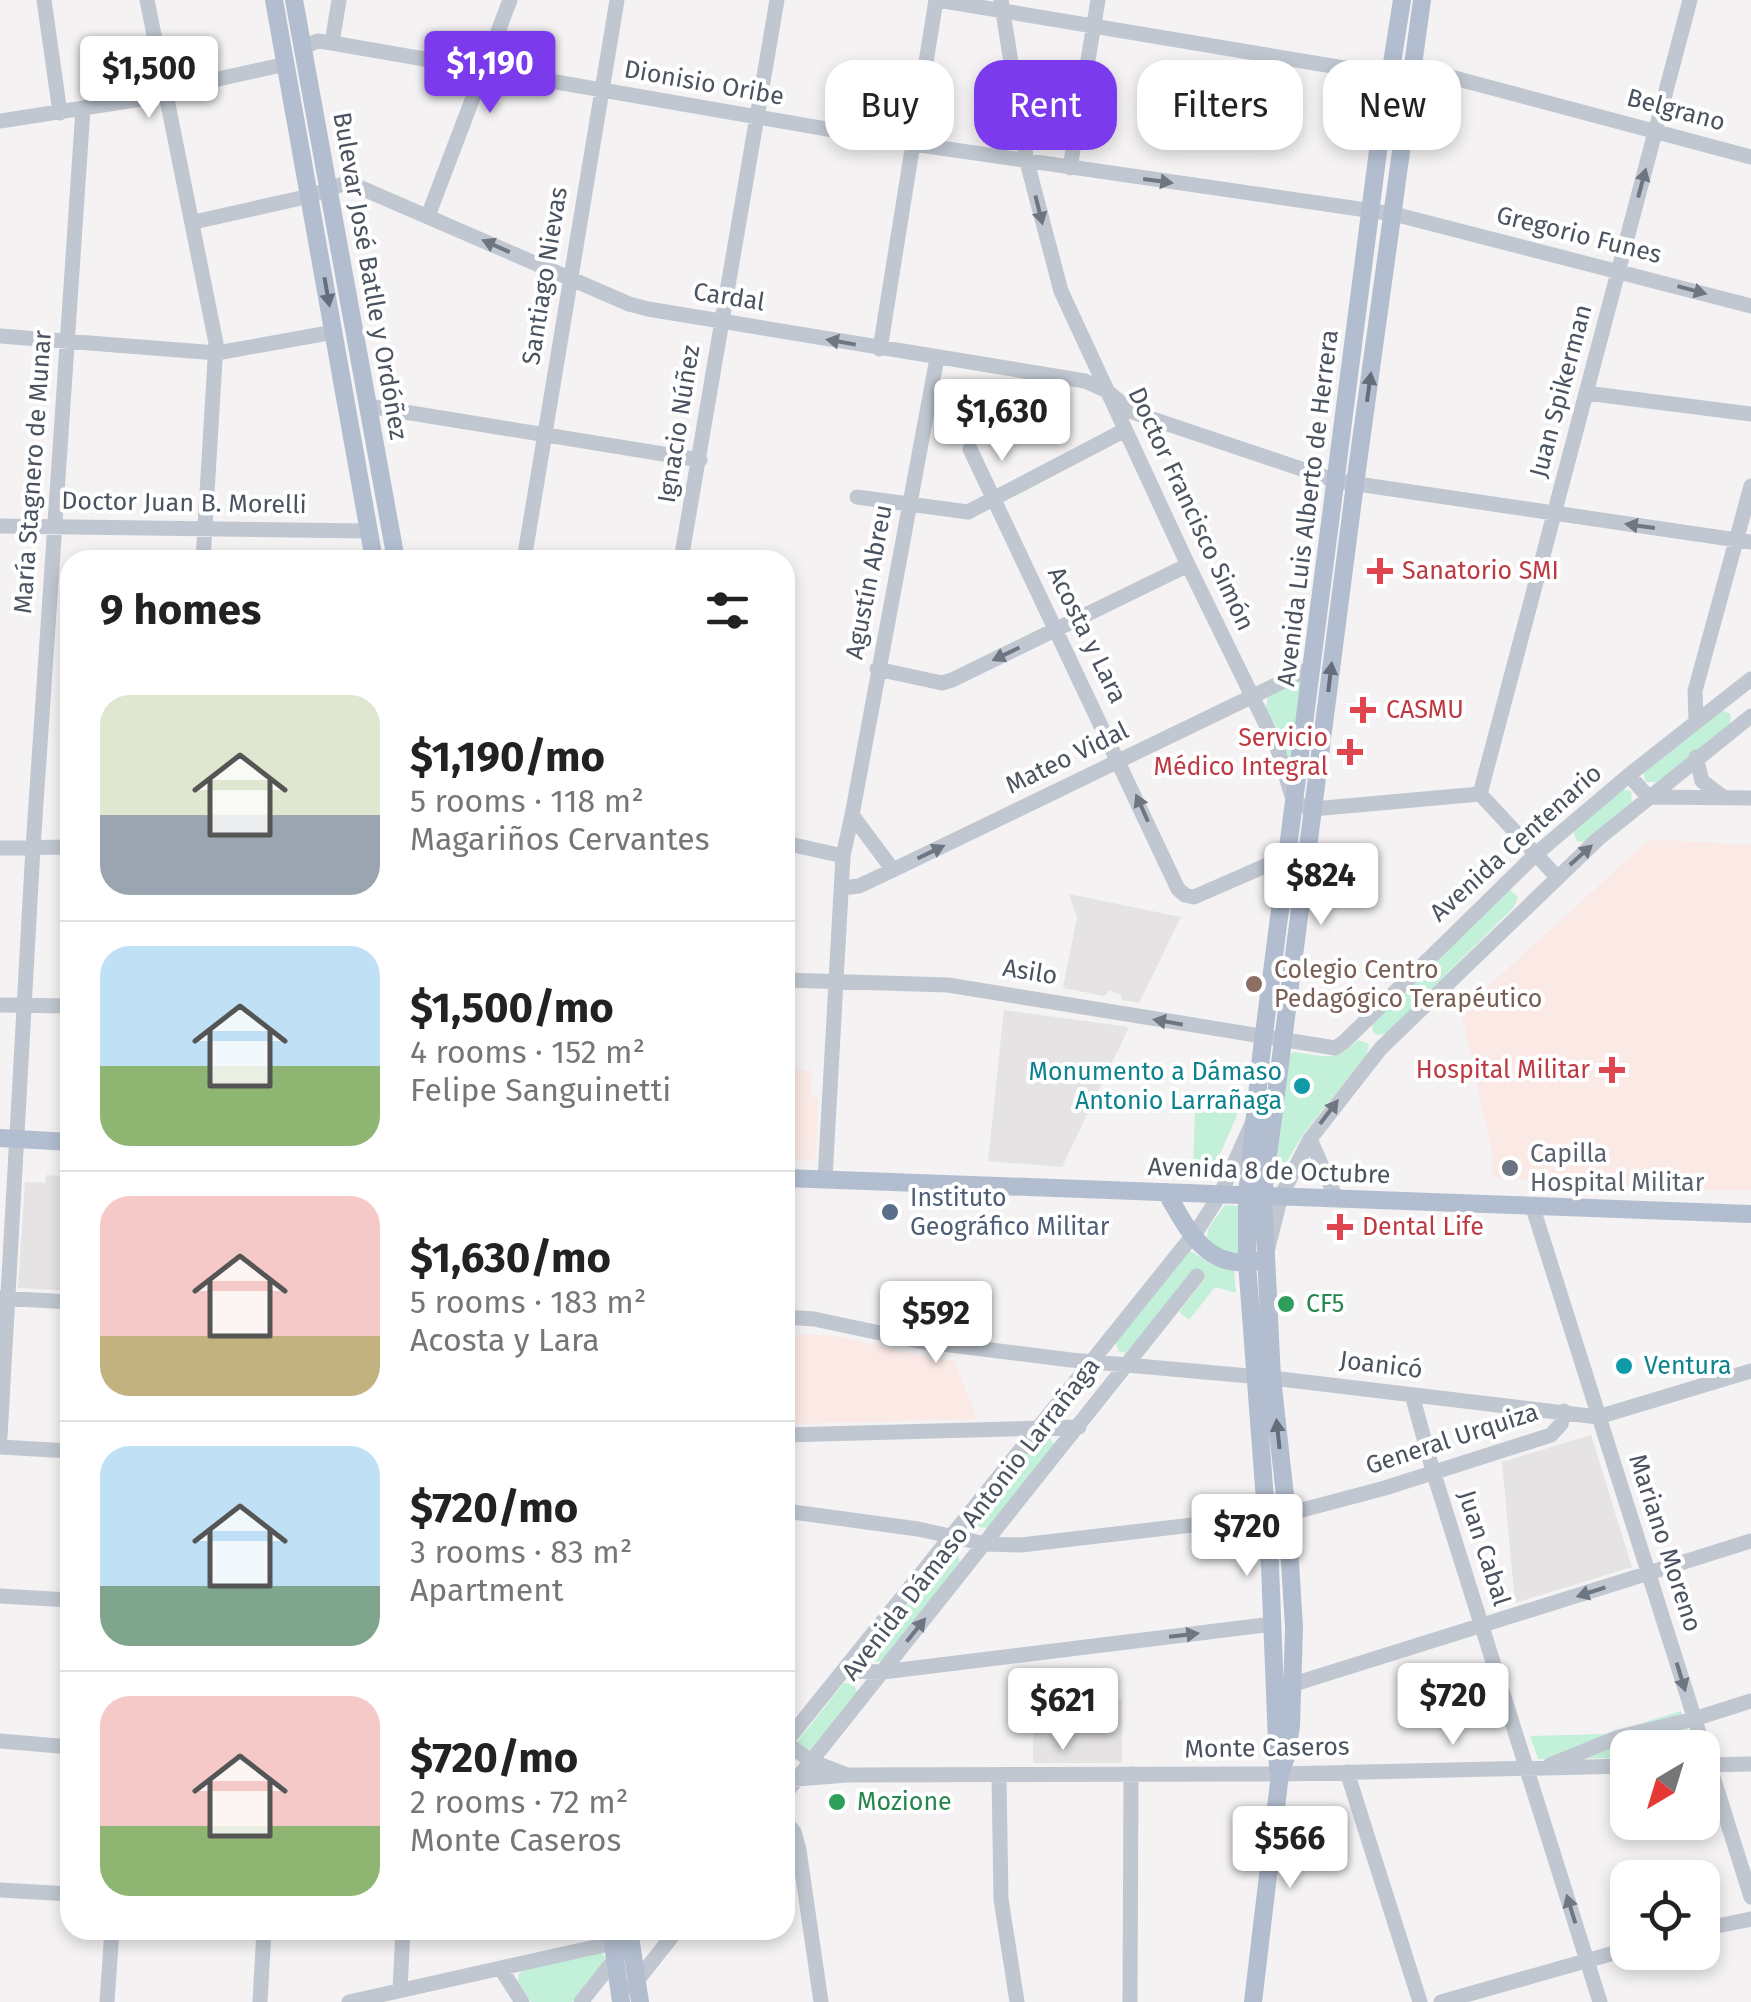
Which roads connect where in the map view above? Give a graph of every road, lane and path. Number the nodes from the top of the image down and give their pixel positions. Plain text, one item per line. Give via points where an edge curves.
1 (44, 0) edge
2 (147, 0) edge
3 (274, 0) edge
4 (294, 0) edge
5 (339, 0) edge
6 (510, 0) edge
7 (617, 0) edge
8 (777, 0) edge
9 (937, 0) edge
10 (1098, 0) edge
11 (1402, 0) edge
12 (1422, 0) edge
13 (1690, 0) edge
14 (1002, 6) edge
15 (1094, 28) junction
16 (332, 43) junction
17 (302, 48) junction
18 (927, 60) edge
19 (1394, 60) edge
20 (1415, 60) edge
21 (286, 64) junction
22 (1323, 65) edge
23 (484, 70) junction
24 (1461, 79) edge
25 (602, 90) junction
26 (165, 92) junction
27 (83, 109) junction
28 (60, 113) junction
29 (758, 118) junction
30 (0, 122) edge
31 (825, 129) edge
32 (1656, 130) junction
33 (912, 150) edge
34 (951, 150) edge
35 (1381, 150) edge
36 (1403, 150) edge
37 (1751, 157) edge
38 (1027, 162) junction
39 (1070, 168) junction
40 (330, 187) junction
41 (310, 196) junction
42 (1371, 212) junction
43 (1394, 214) junction
44 (428, 216) junction
45 (194, 222) junction
46 (1619, 271) junction
47 (568, 278) junction
48 (1751, 306) edge
49 (722, 322) junction
50 (334, 332) junction
51 (0, 336) edge
52 (66, 342) junction
53 (880, 349) junction
54 (216, 353) junction
55 (936, 358) junction
56 (1108, 391) junction
57 (1586, 393) junction
58 (368, 406) junction
59 (1132, 412) junction
60 (1751, 414) edge
61 (1125, 430) junction
62 (545, 434) junction
63 (970, 449) dead end
64 (700, 460) junction
65 (1346, 482) junction
66 (1751, 486) edge
67 (857, 496) dead end
68 (994, 498) junction
69 (909, 505) junction
70 (1554, 514) junction
71 (0, 526) edge
72 (55, 526) junction
73 (206, 528) junction
74 (368, 531) junction
75 (1744, 541) edge
76 (205, 550) edge
77 (372, 550) edge
78 (394, 550) edge
79 (526, 550) edge
80 (684, 550) edge
81 (1188, 566) junction
82 (1056, 629) junction
83 (1313, 667) junction
84 (877, 669) junction
85 (1751, 679) edge
86 (1726, 696) junction
87 (1252, 697) junction
88 (1747, 718) edge
89 (1696, 720) junction
90 (1696, 757) junction
91 (1120, 760) junction
92 (1629, 775) junction
93 (1480, 794) junction
94 (1723, 796) junction
95 (1648, 797) junction
96 (1751, 798) edge
97 (1304, 806) junction
98 (852, 815) junction
99 (795, 845) edge
100 (60, 847) edge
101 (0, 848) edge
102 (33, 848) junction
103 (1536, 854) junction
104 (843, 856) junction
105 (1288, 856) junction
106 (893, 870) junction
107 (1557, 877) junction
108 (841, 888) junction
109 (795, 980) edge
110 (836, 982) junction
111 (0, 1004) edge
112 (26, 1004) junction
113 (60, 1006) edge
114 (1360, 1026) junction
115 (1273, 1040) junction
116 (1381, 1048) junction
117 (1255, 1118) junction
118 (9, 1139) edge
119 (1310, 1139) junction
120 (60, 1142) edge
121 (795, 1178) edge
122 (825, 1179) junction
123 (1166, 1192) junction
124 (1221, 1193) junction
125 (1264, 1195) junction
126 (1336, 1198) junction
127 (1532, 1205) junction
128 (1751, 1214) edge
129 (1192, 1237) junction
130 (1256, 1260) junction
131 (1197, 1276) dead end
132 (4, 1298) edge
133 (60, 1301) edge
134 (795, 1317) edge
135 (1148, 1336) junction
136 (1092, 1362) junction
137 (1125, 1364) junction
138 (1157, 1367) junction
139 (1751, 1371) edge
140 (1263, 1377) junction
141 (1412, 1394) junction
142 (1564, 1411) junction
143 (1598, 1418) junction
144 (1079, 1426) junction
145 (1040, 1428) junction
146 (795, 1435) edge
147 (0, 1437) edge
148 (0, 1448) edge
149 (60, 1451) edge
150 (1433, 1472) junction
151 (795, 1512) edge
152 (1287, 1514) junction
153 (1265, 1516) junction
154 (954, 1536) junction
155 (1751, 1541) edge
156 (986, 1544) junction
157 (1650, 1573) junction
158 (0, 1596) edge
159 (60, 1599) edge
160 (1273, 1624) junction
161 (1483, 1626) junction
162 (844, 1670) junction
163 (883, 1672) junction
164 (1294, 1684) junction
165 (1751, 1701) edge
166 (1694, 1720) junction
167 (795, 1730) edge
168 (1696, 1730) edge
169 (0, 1741) edge
170 (60, 1745) edge
171 (795, 1749) edge
172 (811, 1760) junction
173 (1720, 1764) edge
174 (1751, 1764) edge
175 (1610, 1767) edge
176 (1534, 1769) junction
177 (1348, 1772) junction
178 (1131, 1774) junction
179 (1280, 1774) junction
180 (795, 1775) edge
181 (847, 1776) junction
182 (998, 1776) junction
183 (795, 1780) edge
184 (1720, 1807) edge
185 (795, 1836) edge
186 (0, 1890) edge
187 (60, 1893) edge
188 (1751, 1897) edge
189 (1751, 1919) edge
190 (1720, 1925) edge
191 (111, 1940) edge
192 (263, 1940) edge
193 (402, 1940) edge
194 (615, 1940) edge
195 (622, 1940) edge
196 (623, 1940) edge
197 (624, 1940) edge
198 (670, 1940) edge
199 (1610, 1955) edge
200 (1586, 1961) junction
201 (501, 1969) junction
202 (637, 1982) junction
203 (400, 1990) junction
204 (107, 2002) edge
205 (260, 2002) edge
206 (349, 2002) edge
207 (522, 2002) edge
208 (582, 2002) edge
209 (621, 2002) edge
210 (640, 2002) edge
211 (821, 2002) edge
212 (1017, 2002) edge
213 (1130, 2002) edge
214 (1254, 2002) edge
215 (1420, 2002) edge
216 (1442, 2002) edge
217 (1600, 2002) edge

1 - 28 street
2 - 26 street
3 - 21 main road, Bulevar José Batlle y Ordóñez
4 - 17 main road, Bulevar José Batlle y Ordóñez
5 - 16 street
6 - 23 street
7 - 25 street, Santiago Nievas
8 - 29 street, Ignacio Núñez
9 - 14 street
9 - 18 street
10 - 15 street
11 - 19 main road, Avenida Luis Alberto de Herrera
12 - 20 main road, Avenida Luis Alberto de Herrera
13 - 32 street, Juan Spikerman
14 - 15 street
14 - 38 street, Doctor Francisco Simón
15 - 22 street
15 - 39 street
16 - 17 street, Dionisio Oribe
16 - 23 street, Dionisio Oribe
17 - 40 main road, Bulevar José Batlle y Ordóñez
21 - 26 street
21 - 41 main road, Bulevar José Batlle y Ordóñez
23 - 25 street, Dionisio Oribe
23 - 44 street
24 - 32 street, Belgrano
25 - 29 street, Dionisio Oribe
25 - 47 street, Santiago Nievas
26 - 27 street
26 - 45 street
27 - 28 street
27 - 52 street, María Stagnero de Munar
28 - 30 street
29 - 31 street, Dionisio Oribe
29 - 49 street, Ignacio Núñez
32 - 37 street, Belgrano
46 -> 32 street, Juan Spikerman
33 - 53 street
34 - 38 street, Dionisio Oribe
35 - 42 main road, Avenida Luis Alberto de Herrera
36 - 43 main road, Avenida Luis Alberto de Herrera
38 - 39 street, Dionisio Oribe
38 -> 56 street, Doctor Francisco Simón via 1061,291
39 -> 42 street, Dionisio Oribe
40 - 41 street
40 - 44 street, Cardal via 352,184
40 - 58 main road, Bulevar José Batlle y Ordóñez
41 - 45 street
41 -> 50 main road, Bulevar José Batlle y Ordóñez
42 - 43 street, Dionisio Oribe
42 - 65 main road, Avenida Luis Alberto de Herrera
43 - 46 street, Gregorio Funes
65 -> 43 main road, Avenida Luis Alberto de Herrera
47 -> 44 street, Cardal
45 - 54 street
46 -> 48 street, Gregorio Funes
46 - 57 street, Juan Spikerman
47 - 49 street, Cardal via 629,304
47 - 62 street, Santiago Nievas
53 -> 49 street, Cardal
49 - 64 street, Ignacio Núñez
50 - 54 street
50 - 74 main road, Bulevar José Batlle y Ordóñez
51 - 52 street
52 - 54 street
52 - 72 street, María Stagnero de Munar
53 - 55 street, Cardal
54 - 73 street
55 - 56 street, Cardal via 1085,381
55 - 69 street, Agustín Abreu
56 - 59 street, Cardal
56 - 61 street, Doctor Francisco Simón
57 - 60 street
57 - 70 street, Juan Spikerman
58 - 62 street
58 - 78 main road, Bulevar José Batlle y Ordóñez
59 - 61 street
59 - 65 street, Cardal
61 - 68 street
61 - 81 street, Doctor Francisco Simón
62 - 64 street
62 - 79 street, Santiago Nievas
63 - 68 street, Acosta y Lara
64 - 80 street, Ignacio Núñez
65 - 70 street, Cardal
65 - 83 main road, Avenida Luis Alberto de Herrera
97 -> 65 main road, Avenida Luis Alberto de Herrera
66 - 75 street
67 - 69 street
68 - 69 street via 961,513
68 - 82 street, Acosta y Lara
69 - 84 street, Agustín Abreu
75 -> 70 street, Cardal
70 - 93 street, Juan Spikerman
71 - 72 street, Doctor Juan B. Morelli
72 - 73 street, Doctor Juan B. Morelli
72 - 102 street, María Stagnero de Munar
73 - 74 street, Doctor Juan B. Morelli
73 - 76 street
74 - 77 main road, Bulevar José Batlle y Ordóñez
75 - 89 street via 1695,691
81 - 82 street
81 - 87 street, Doctor Francisco Simón
82 -> 84 street via 942,683
82 - 91 street, Acosta y Lara
83 - 87 street, Mateo Vidal
83 - 97 main road, Avenida Luis Alberto de Herrera
84 - 98 street, Agustín Abreu
85 - 86 street, Avenida Centenario
86 - 88 street
86 - 89 street, Avenida Centenario
87 - 91 street, Mateo Vidal
87 - 97 street, Doctor Francisco Simón
88 - 90 street, Avenida Centenario
89 - 92 street, Avenida Centenario
90 - 94 street via 1702,780
90 - 95 street, Avenida Centenario
105 -> 91 street, Acosta y Lara via 1185,896
106 -> 91 street, Mateo Vidal
92 - 95 street
92 - 103 street, Avenida Centenario
93 - 97 street
93 - 103 street
94 - 95 street
94 - 96 street
107 -> 95 street, Avenida Centenario
97 - 105 main road, Avenida Luis Alberto de Herrera
97 - 115 main road, Avenida Luis Alberto de Herrera
98 - 104 street, Agustín Abreu
98 - 106 street
99 - 104 street
100 - 102 street
101 - 102 street
102 - 112 street, María Stagnero de Munar
103 - 107 street
103 - 114 street, Avenida Centenario
104 - 108 street, Agustín Abreu
105 - 115 main road, Avenida Luis Alberto de Herrera
106 - 108 street, Mateo Vidal
107 - 116 street, Avenida Centenario
108 - 110 street, Agustín Abreu
109 - 110 street, Asilo
115 -> 110 street, Asilo via 992,991
110 - 122 street, Agustín Abreu
111 - 112 street
112 - 113 street
112 - 118 street, María Stagnero de Munar
114 - 115 street, Avenida Centenario via 1335,1048
114 - 116 street
115 - 117 main road, Avenida Luis Alberto de Herrera
115 - 125 main road, Avenida Luis Alberto de Herrera
119 -> 116 street, Avenida Centenario
117 - 124 street, Avenida Dámaso Antonio Larrañaga
117 - 125 main road, Avenida Luis Alberto de Herrera
118 - 120 main road
118 - 132 street, María Stagnero de Munar
119 - 125 street, Avenida Centenario
119 - 126 street
121 - 122 main road, Avenida 8 de Octubre
122 - 123 main road, Avenida 8 de Octubre
123 - 124 main road, Avenida 8 de Octubre
123 - 129 main road
124 - 125 main road, Avenida 8 de Octubre
124 - 129 street, Avenida Dámaso Antonio Larrañaga
125 - 126 main road, Avenida 8 de Octubre
125 - 130 main road, Avenida Luis Alberto de Herrera
125 - 130 street, Avenida Luis Alberto de Herrera via 1271,1242
126 - 127 main road, Avenida 8 de Octubre
127 - 128 main road, Avenida 8 de Octubre
127 - 143 street, Mariano Moreno
129 - 130 main road via 1213,1256
129 - 136 street, Avenida Dámaso Antonio Larrañaga
130 - 140 main road, Avenida Luis Alberto de Herrera
131 - 135 street, Avenida Dámaso Antonio Larrañaga
132 - 133 street
132 - 147 street, María Stagnero de Munar
134 - 136 street, Joanicó via 918,1341
135 - 137 street, Avenida Dámaso Antonio Larrañaga
135 - 138 street
136 - 137 street, Joanicó
136 - 145 street, Avenida Dámaso Antonio Larrañaga
137 - 138 street, Joanicó
137 - 144 street, Avenida Dámaso Antonio Larrañaga
138 - 140 street, Joanicó
139 - 143 street
140 - 141 street, Joanicó
152 -> 140 main road, Avenida Luis Alberto de Herrera
140 - 153 main road, Avenida Luis Alberto de Herrera
141 - 142 street, Joanicó
141 - 150 street, Juan Cabal
142 - 143 street, Joanicó
142 - 150 street, General Urquiza via 1551,1435
143 - 157 street, Mariano Moreno
144 - 145 street
144 - 156 street, Avenida Dámaso Antonio Larrañaga
145 - 146 street
145 - 154 street, Avenida Dámaso Antonio Larrañaga
148 - 149 street
150 - 152 street, General Urquiza
150 - 161 street, Juan Cabal
151 - 154 street, General Urquiza
152 - 153 street, General Urquiza
152 - 164 main road, Avenida Luis Alberto de Herrera
153 - 156 street, General Urquiza
153 - 160 main road, Avenida Luis Alberto de Herrera
154 - 156 street, General Urquiza
154 - 162 street, Avenida Dámaso Antonio Larrañaga
155 - 157 street
163 -> 156 street, Avenida Dámaso Antonio Larrañaga
157 -> 161 street
157 -> 166 street, Mariano Moreno
158 - 159 street
163 -> 160 street
160 - 179 main road, Avenida Luis Alberto de Herrera
161 - 164 street
161 - 176 street, Juan Cabal
162 - 163 street
162 - 167 street, Avenida Dámaso Antonio Larrañaga
163 - 172 street, Avenida Dámaso Antonio Larrañaga
164 - 179 main road, Avenida Luis Alberto de Herrera
165 - 166 street
166 - 168 street, Mariano Moreno
166 - 176 street via 1619,1737
169 - 170 street
171 - 172 street, Monte Caseros
172 - 180 street, Avenida Dámaso Antonio Larrañaga
172 - 181 street, Monte Caseros
173 - 174 street
175 - 176 street, Monte Caseros
176 - 177 street, Monte Caseros
200 -> 176 street, Juan Cabal
177 - 179 street, Monte Caseros
177 - 215 street
178 - 179 street, Monte Caseros
178 - 182 street, Monte Caseros
178 - 213 street
179 - 214 main road, Avenida Luis Alberto de Herrera
181 - 182 street, Monte Caseros
181 - 183 street, Monte Caseros
182 - 212 street via 1002,1899
184 - 188 street, Mariano Moreno
185 - 211 street
186 - 187 street
189 - 190 street
191 - 204 street
192 - 205 street
193 - 203 street
194 - 201 street
195 - 208 street
196 - 209 main road
197 - 202 main road
198 - 202 street
199 - 200 street
200 - 216 street
200 - 217 street, Juan Cabal
201 - 203 street
201 - 207 street
202 - 209 street
202 - 210 main road
203 - 206 street

